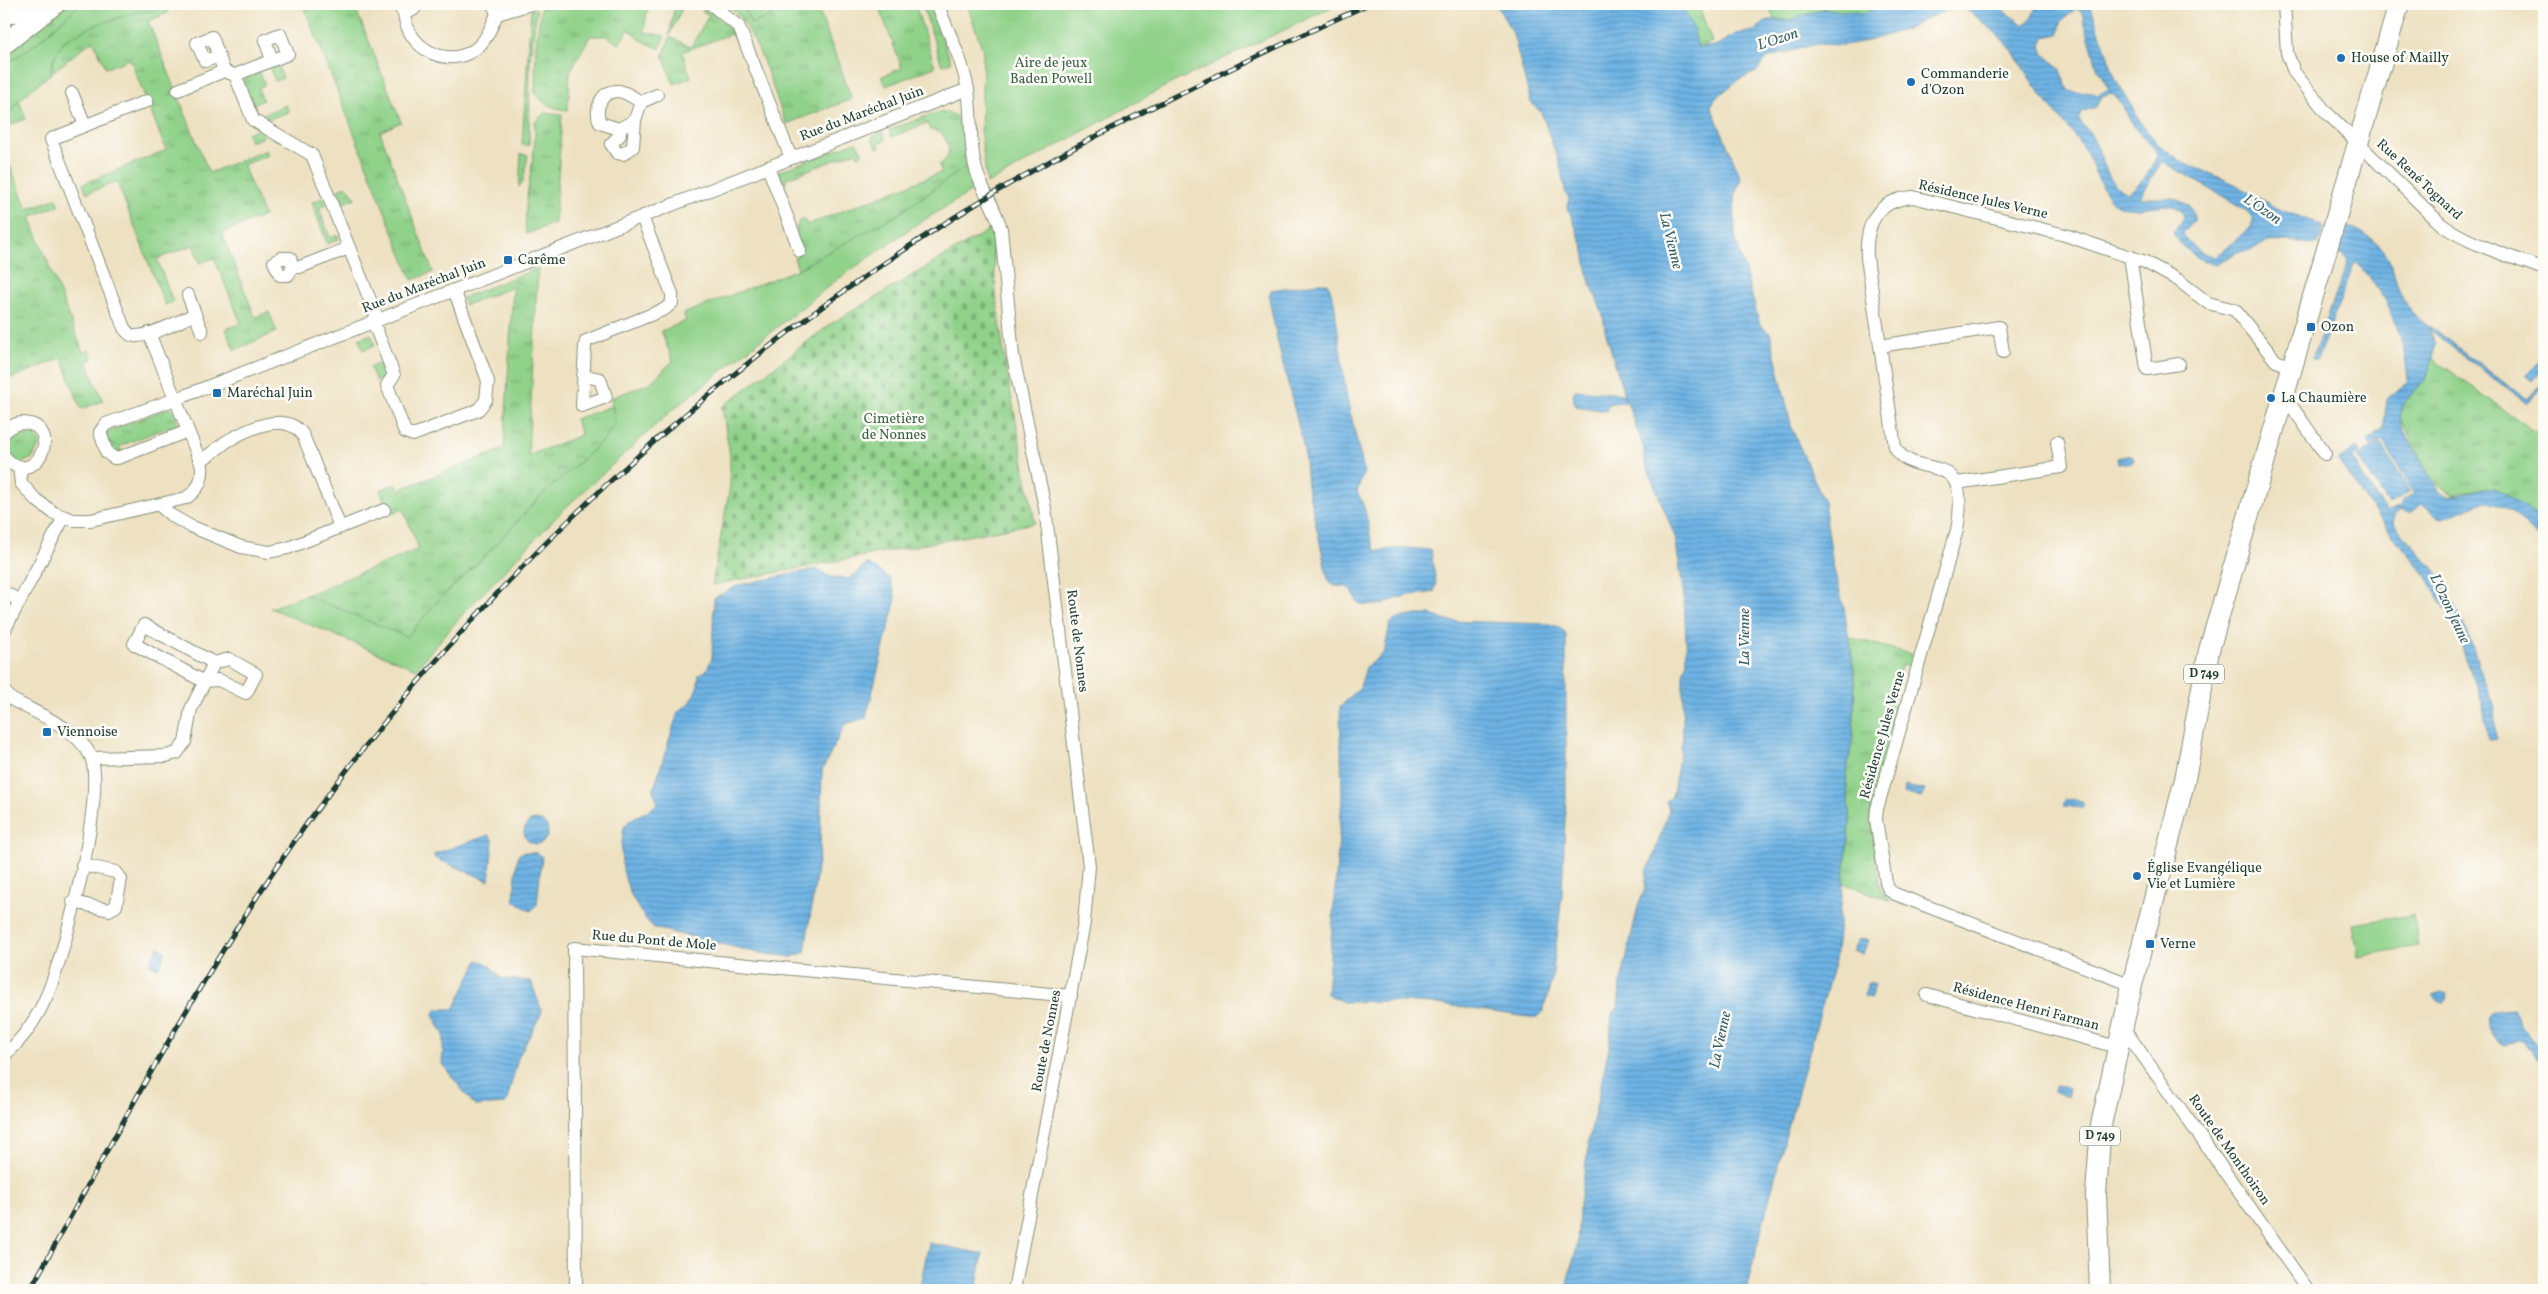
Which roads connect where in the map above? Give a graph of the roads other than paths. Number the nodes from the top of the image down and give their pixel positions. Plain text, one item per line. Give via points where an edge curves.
1 (30, 4) edge
2 (55, 4) edge
3 (417, 4) edge
4 (531, 4) edge
5 (711, 4) edge
6 (937, 4) edge
7 (2284, 4) edge
8 (2399, 4) edge
9 (401, 8) edge
10 (495, 9) edge
11 (4, 15) edge
12 (4, 44) edge
13 (219, 56) dead end
14 (272, 60) dead end
15 (230, 73) junction
16 (968, 89) junction
17 (178, 90) dead end
18 (72, 93) dead end
19 (657, 95) dead end
20 (147, 101) dead end
21 (640, 102) junction
22 (635, 120) junction
23 (600, 123) junction
24 (85, 126) junction
25 (620, 132) junction
26 (635, 140) junction
27 (2358, 143) junction
28 (611, 144) junction
29 (791, 158) junction
30 (768, 167) junction
31 (642, 217) junction
32 (349, 248) junction
33 (800, 250) dead end
34 (2130, 256) junction
35 (293, 267) dead end
36 (2544, 269) edge
37 (454, 290) junction
38 (188, 294) dead end
39 (195, 314) junction
40 (376, 321) junction
41 (202, 332) dead end
42 (149, 333) junction
43 (1880, 346) junction
44 (2003, 352) dead end
45 (2179, 364) dead end
46 (2292, 366) junction
47 (583, 376) dead end
48 (2283, 399) junction
49 (175, 400) junction
50 (188, 431) junction
51 (4, 433) edge
52 (2057, 442) dead end
53 (2325, 454) dead end
54 (4, 456) edge
55 (200, 460) junction
56 (19, 466) junction
57 (1957, 483) junction
58 (159, 505) junction
59 (384, 510) dead end
60 (64, 517) junction
61 (340, 527) junction
62 (4, 592) edge
63 (20, 601) junction
64 (4, 631) edge
65 (214, 663) junction
66 (203, 681) junction
67 (4, 691) edge
68 (92, 758) junction
69 (82, 865) junction
70 (73, 902) junction
71 (2132, 985) junction
72 (1071, 996) junction
73 (1927, 996) dead end
74 (2119, 1038) junction
75 (4, 1056) edge
76 (576, 1290) edge
77 (1014, 1290) edge
78 (2100, 1290) edge
79 (2308, 1290) edge

1 - 11 main road
2 - 12 main road
3 - 9 street via 411,11
4 - 10 street
5 - 29 street via 739,27
6 - 16 street, Route de Nonnes
7 - 27 street, Rue René Tognard via 2290,64 2326,112
8 - 27 main road, D 749
9 - 10 street via 415,42 427,51 449,57 465,54 479,45
13 - 15 street
14 - 15 street
15 - 17 street
15 - 32 street via 253,120 312,154
16 - 29 street, Rue du Maréchal Juin
16 - 72 street, Route de Nonnes via 974,164 996,210 1001,229 1013,356 1045,508 1087,840 1088,886
18 - 24 street
19 - 21 street
20 - 24 street
21 - 22 street
21 - 23 street via 620,91 608,93 599,102 596,114
22 - 25 street
22 - 26 street
23 - 25 street
23 - 28 street
24 - 42 street via 51,139 124,328 136,336
25 - 26 street
25 - 28 street
26 - 28 street via 633,147 623,154 617,153
27 - 36 street, Rue René Tognard via 2442,225 2457,235
27 - 46 main road, D 749
29 - 30 street, Rue du Maréchal Juin
30 - 31 street, Rue du Maréchal Juin
30 - 33 street
31 - 37 street, Rue du Maréchal Juin
31 - 47 street via 672,294 672,303 586,342
32 - 35 street
32 - 40 street
34 - 43 street, Résidence Jules Verne via 1989,215 1913,197 1902,198 1876,214 1867,233 1867,258
34 - 45 street via 2148,369
34 - 46 street, Résidence Jules Verne via 2178,280 2208,303 2235,310 2276,361
37 - 40 street, Rue du Maréchal Juin
37 - 40 street via 488,381 483,406 478,410 413,435 406,432 387,385 394,375
38 - 39 street
39 - 41 street
39 - 42 street
40 - 49 street, Rue du Maréchal Juin
42 - 49 street
43 - 44 street via 1999,327
43 - 57 street, Résidence Jules Verne via 1895,447 1899,455 1937,468
46 - 48 main road, D 749
48 - 53 street via 2288,401
48 - 71 main road, D 749 via 2219,610 2185,779
49 - 50 street
49 - 50 street, Rue du Maréchal Juin via 102,426 100,432 107,453 118,458
50 - 55 street
51 - 56 street via 12,425 24,423 34,426 42,435 44,446 40,457 31,465
52 - 57 street via 2061,468
54 - 56 street via 11,464
55 - 58 street via 202,480 194,493
55 - 61 street via 229,440 254,430 278,421 293,424 303,435
56 - 60 street via 21,483 29,493 44,507
57 - 71 street, Résidence Jules Verne via 1960,505 1957,530 1876,819 1886,883 1895,894
58 - 60 street via 91,520
58 - 61 street via 190,526 260,552 288,548
59 - 61 street
60 - 63 street
62 - 63 street
63 - 64 street
65 - 66 street
65 - 66 street via 229,659 256,674 246,693 219,680
65 - 66 street via 144,625 134,644
66 - 68 street via 187,723 185,742 177,752 166,756
67 - 68 street via 11,699 68,731
68 - 69 street via 95,802
69 - 70 street
69 - 70 street via 116,872 121,879 116,906 109,910
70 - 75 street via 59,964 47,996 26,1032
71 - 74 main road, D 749
72 - 76 street, Rue du Pont de Mole via 574,948
72 - 77 street, Route de Nonnes
73 - 74 street, Résidence Henri Farman
74 - 78 main road, D 749 via 2107,1088 2098,1155 2096,1194
74 - 79 street, Route de Monthoiron via 2127,1032

